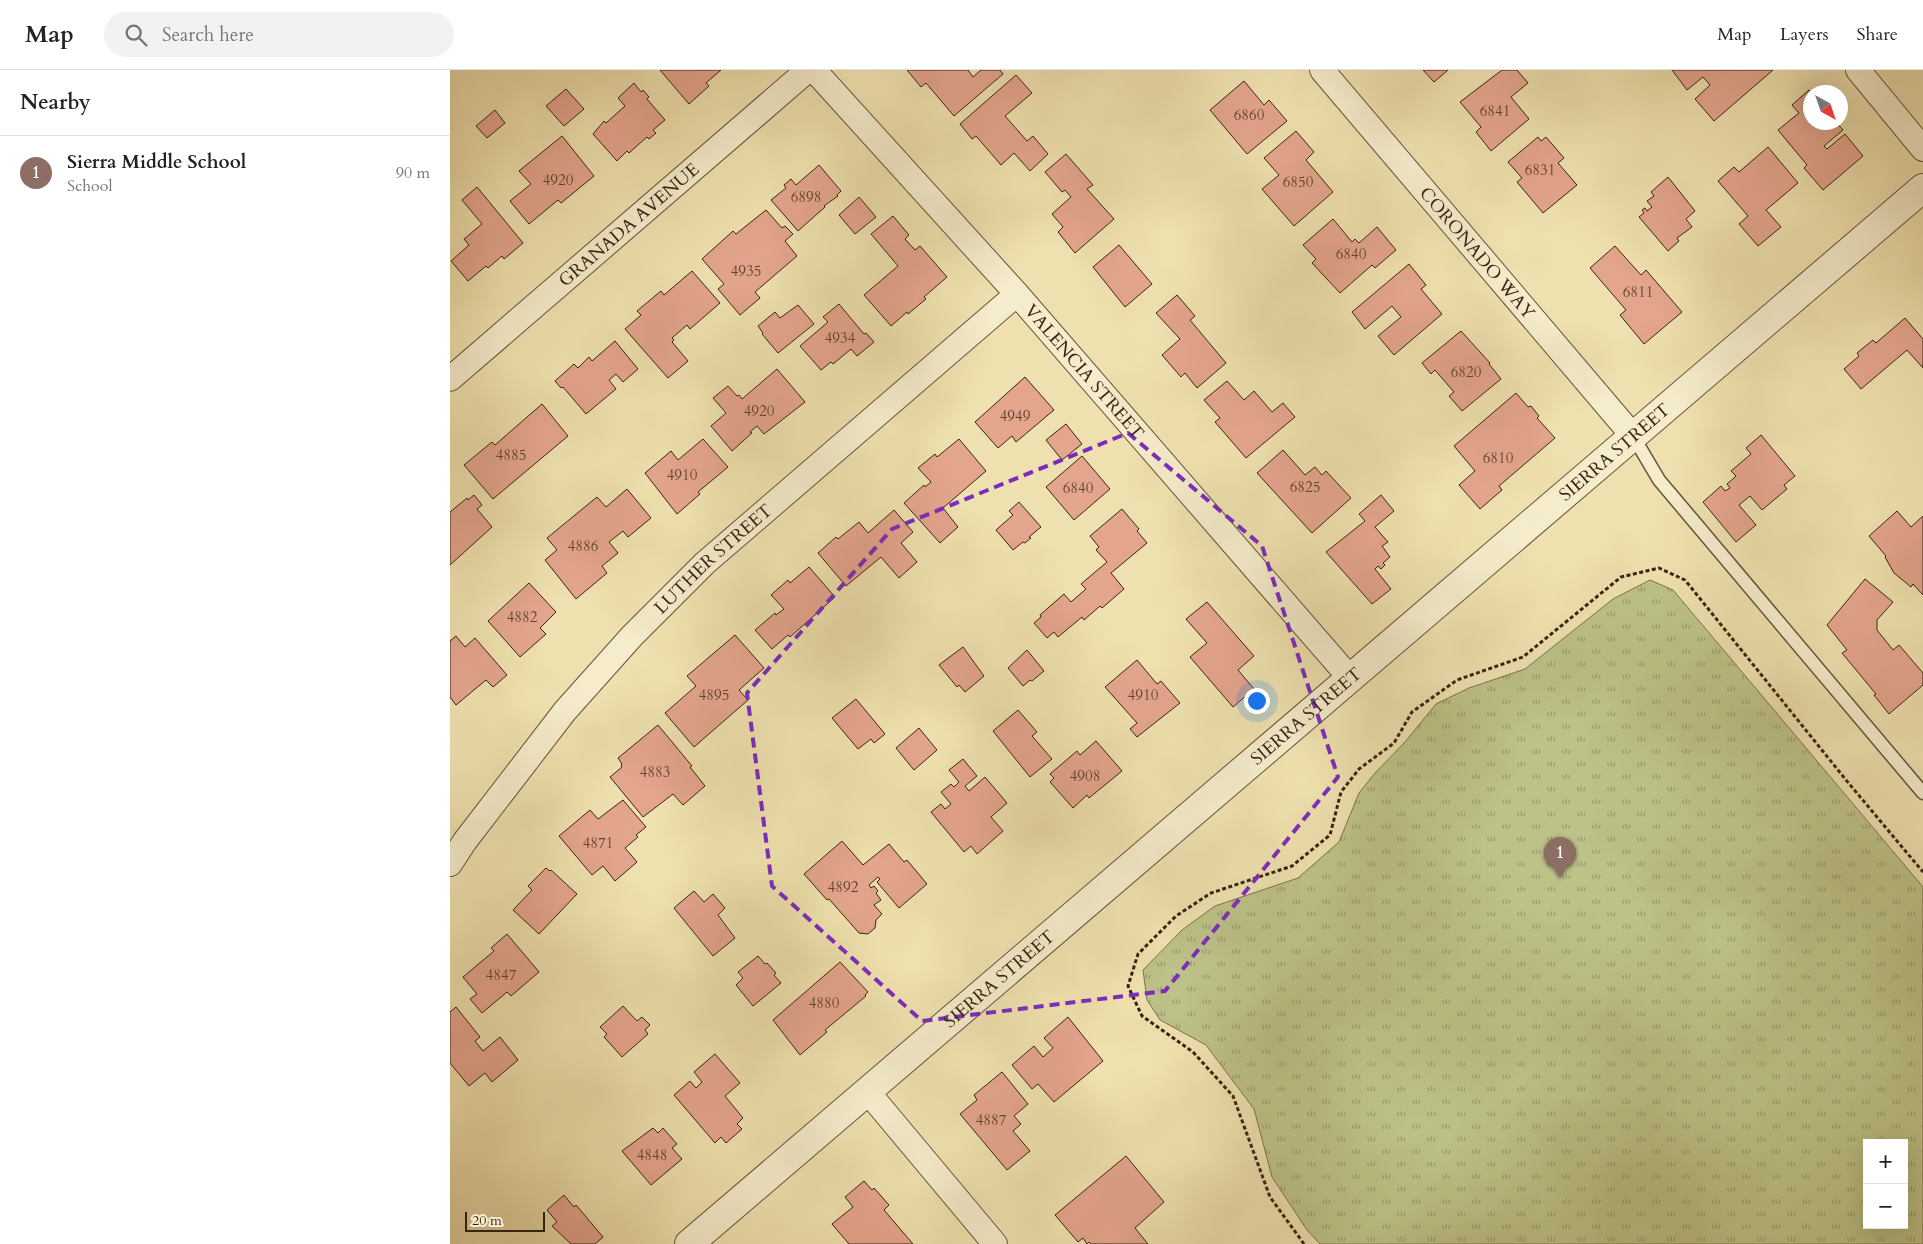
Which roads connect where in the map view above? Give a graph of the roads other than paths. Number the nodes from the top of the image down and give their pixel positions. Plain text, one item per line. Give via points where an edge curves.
1 (808, 70) edge
2 (814, 70) edge
3 (1322, 70) edge
4 (1858, 70) edge
5 (1923, 148) edge
6 (1923, 188) edge
7 (1017, 294) junction
8 (450, 379) edge
9 (1633, 436) junction
10 (1350, 678) junction
11 (1923, 793) edge
12 (450, 864) edge
13 (867, 1091) junction
14 (688, 1244) edge
15 (995, 1244) edge

1 - 8 street, GRANADA AVENUE
2 - 7 street, VALENCIA STREET
3 - 9 street, CORONADO WAY
4 - 5 street
6 - 9 street, SIERRA STREET
7 - 10 street, VALENCIA STREET
7 - 12 street, LUTHER STREET via 705,563 632,636 565,712
9 - 10 street, SIERRA STREET
9 - 11 lane via 1659,480
10 - 13 street, SIERRA STREET
13 - 14 street, SIERRA STREET
13 - 15 street

